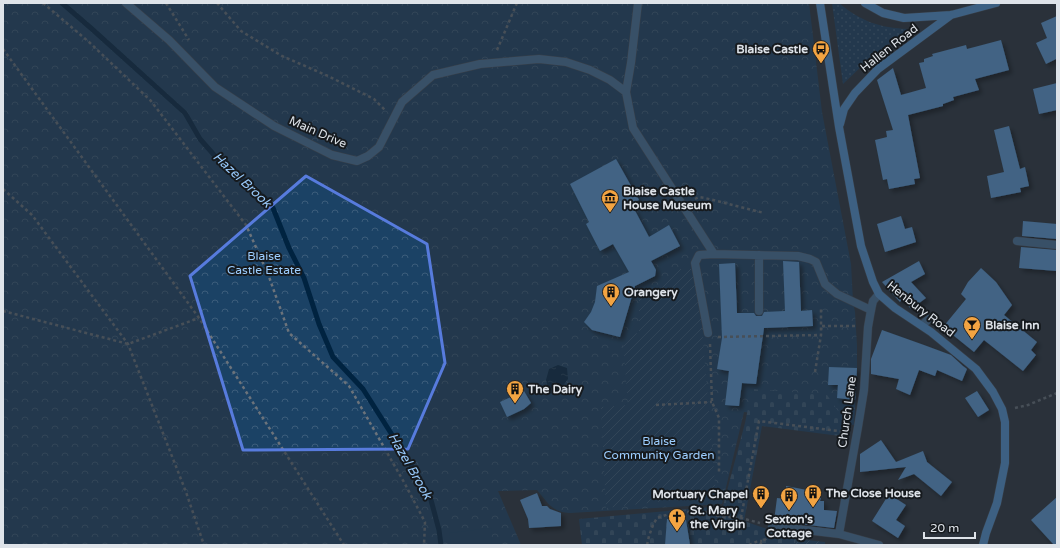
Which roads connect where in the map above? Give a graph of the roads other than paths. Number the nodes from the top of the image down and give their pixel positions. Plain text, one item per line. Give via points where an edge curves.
1 (126, 3) edge
2 (638, 3) edge
3 (820, 3) edge
4 (865, 3) edge
5 (996, 3) edge
6 (951, 15) junction
7 (626, 92) junction
8 (839, 127) junction
9 (1017, 241) dead end
10 (1057, 245) edge
11 (714, 254) junction
12 (759, 255) junction
13 (879, 294) junction
14 (871, 310) junction
15 (759, 311) dead end
16 (929, 319) dead end
17 (922, 325) junction
18 (709, 335) road end
19 (772, 526) road end
20 (839, 534) junction
21 (879, 545) edge
22 (983, 545) edge

1 - 7 street, Main Drive via 169,40 215,87 274,126 332,154 358,161 379,147 402,102 433,75 480,64 539,59 566,62 590,70
2 - 7 street
3 - 8 main road, Henbury Road
4 - 6 main road, Hallen Road via 883,13 904,18
5 - 6 main road, Hallen Road
6 - 8 main road, Hallen Road via 878,69 855,92 844,109
7 - 11 street via 633,128
8 - 13 main road, Henbury Road via 861,246
9 - 10 street
11 - 12 street
11 - 18 street via 699,255 695,263
12 - 14 street via 798,256 810,259 816,262 825,284 837,294
12 - 15 street
13 - 14 street, Church Lane via 873,301
13 - 17 main road, Henbury Road
14 - 20 street, Church Lane via 864,390
16 - 17 street
17 - 22 main road, Henbury Road via 976,369 1002,409 1004,463 997,503
19 - 20 street
20 - 21 street

